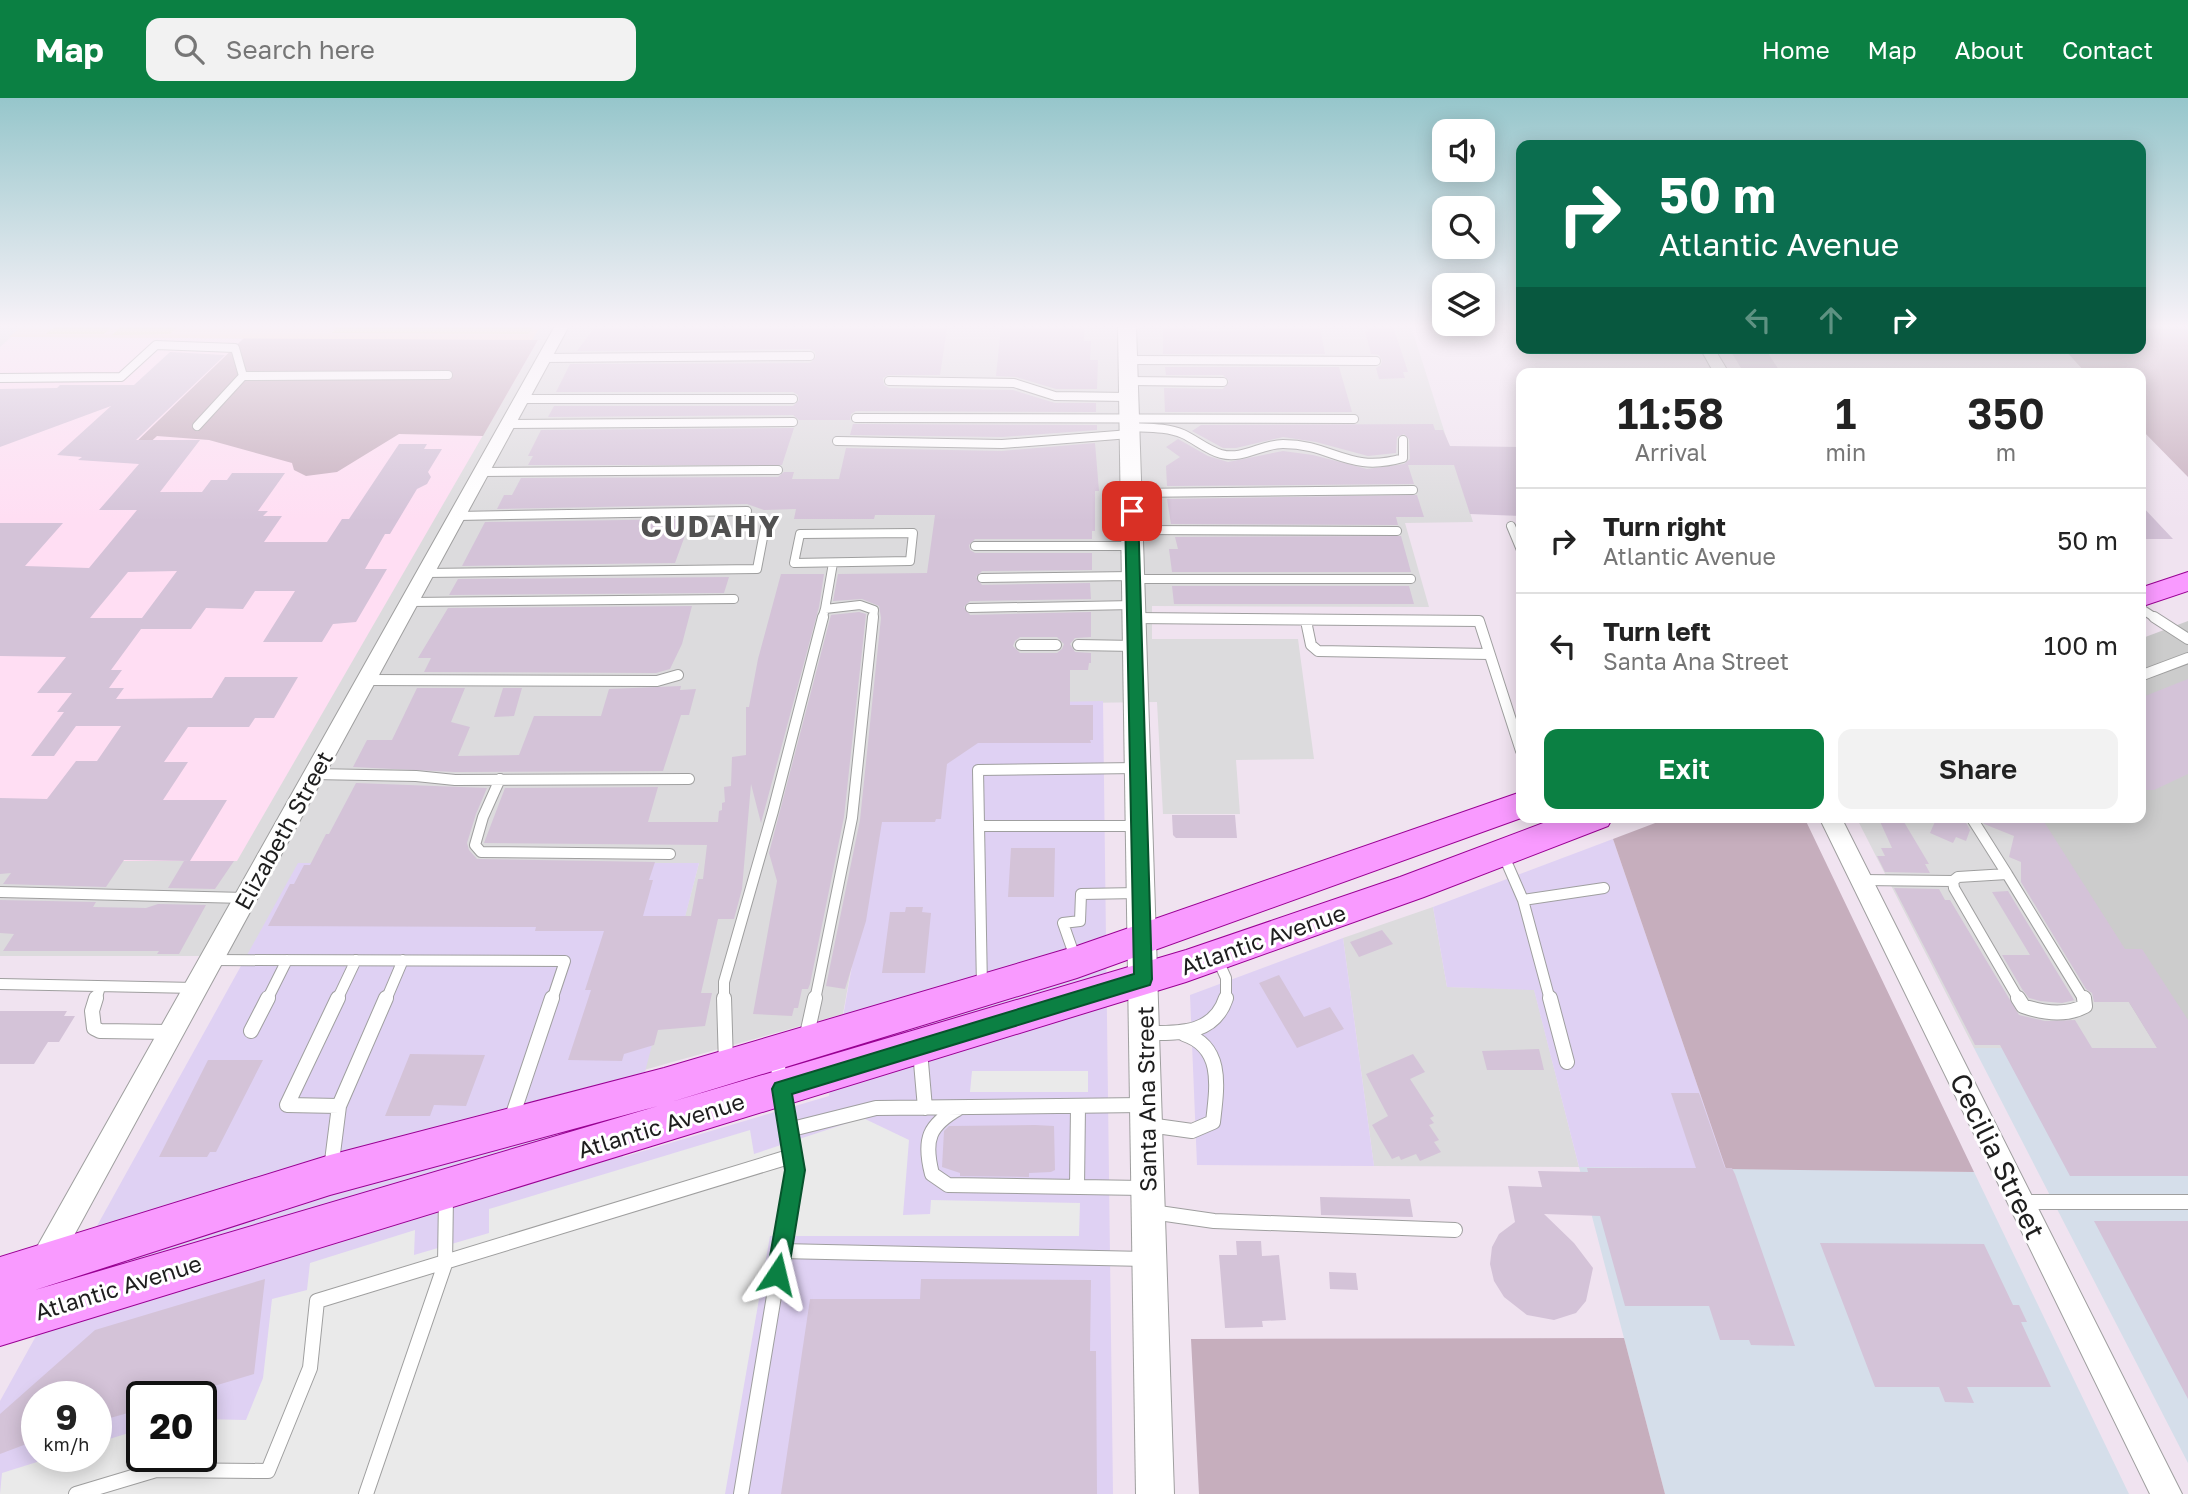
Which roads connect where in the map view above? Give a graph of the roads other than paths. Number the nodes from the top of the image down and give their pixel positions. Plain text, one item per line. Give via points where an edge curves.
1 (229, 391) edge
2 (526, 391) edge
3 (1040, 391) edge
4 (1129, 391) edge
5 (1182, 391) edge
6 (1199, 391) edge
7 (522, 399) junction
8 (793, 399) dead end
9 (1129, 403) junction
10 (856, 418) dead end
11 (1354, 419) dead end
12 (793, 422) dead end
13 (508, 424) junction
14 (197, 425) dead end
15 (1403, 440) dead end
16 (836, 441) dead end
17 (778, 470) dead end
18 (481, 472) junction
19 (1413, 490) dead end
20 (1131, 493) junction
21 (747, 512) dead end
22 (457, 516) junction
23 (766, 522) dead end
24 (1511, 526) dead end
25 (1397, 531) dead end
26 (1132, 538) junction
27 (1516, 538) edge
28 (975, 546) dead end
29 (833, 563) junction
30 (425, 573) junction
31 (1133, 578) junction
32 (982, 579) dead end
33 (1411, 579) dead end
34 (2188, 581) edge
35 (2146, 596) edge
36 (734, 598) dead end
37 (409, 602) junction
38 (970, 608) dead end
39 (825, 609) junction
40 (1134, 612) junction
41 (2146, 612) edge
42 (1306, 621) junction
43 (2188, 639) edge
44 (1021, 645) dead end
45 (1056, 645) dead end
46 (1078, 645) dead end
47 (1135, 646) junction
48 (1489, 653) junction
49 (2188, 658) edge
50 (2146, 674) edge
51 (678, 675) dead end
52 (366, 680) junction
53 (1516, 736) edge
54 (1138, 768) junction
55 (314, 774) junction
56 (500, 779) junction
57 (689, 779) dead end
58 (1516, 807) edge
59 (1579, 823) edge
60 (1833, 823) edge
61 (1975, 823) edge
62 (979, 826) junction
63 (1139, 826) junction
64 (1502, 851) junction
65 (670, 854) dead end
66 (2007, 874) junction
67 (1861, 880) junction
68 (1953, 881) junction
69 (1604, 888) dead end
70 (0, 892) edge
71 (1141, 893) junction
72 (245, 898) junction
73 (1522, 900) junction
74 (1142, 940) junction
75 (1216, 955) junction
76 (211, 960) junction
77 (287, 960) junction
78 (356, 960) junction
79 (403, 960) junction
80 (1077, 962) junction
81 (1143, 979) junction
82 (0, 984) edge
83 (100, 987) junction
84 (195, 988) junction
85 (982, 992) junction
86 (251, 1031) dead end
87 (171, 1032) junction
88 (1144, 1033) junction
89 (1184, 1034) junction
90 (920, 1047) junction
91 (788, 1061) junction
92 (1567, 1062) dead end
93 (726, 1068) junction
94 (340, 1106) junction
95 (1078, 1106) junction
96 (961, 1107) junction
97 (925, 1108) junction
98 (1146, 1115) junction
99 (508, 1128) junction
100 (788, 1130) junction
101 (792, 1156) junction
102 (330, 1175) junction
103 (1077, 1187) junction
104 (446, 1190) junction
105 (1148, 1199) junction
106 (2021, 1202) junction
107 (2188, 1202) edge
108 (1455, 1230) dead end
109 (781, 1251) junction
110 (1150, 1259) junction
111 (445, 1264) junction
112 (42, 1265) junction
113 (2, 1314) edge
114 (76, 1494) edge
115 (366, 1494) edge
116 (741, 1494) edge
117 (1155, 1494) edge
118 (2166, 1494) edge

1 - 14 lane
2 - 7 street, Elizabeth Street
3 - 9 lane
4 - 9 street, Santa Ana Street
5 - 9 lane
6 - 9 lane
7 - 8 lane
7 - 13 street, Elizabeth Street
9 - 10 lane
9 - 11 lane
9 - 15 lane via 1162,429 1181,433 1205,449 1227,456 1270,445 1303,445 1321,447 1343,460 1389,463 1403,458
9 - 16 lane via 1002,443
9 - 20 street, Santa Ana Street
12 - 13 lane
13 - 18 street, Elizabeth Street
17 - 18 lane
18 - 22 street, Elizabeth Street
19 - 20 lane
20 - 26 street, Santa Ana Street
21 - 22 lane
22 - 30 street, Elizabeth Street
23 - 30 lane via 757,569
24 - 27 lane
25 - 26 lane
26 - 28 lane
26 - 31 street, Santa Ana Street
29 - 29 lane via 793,563 800,534 914,533 910,562
29 - 39 lane
30 - 37 street, Elizabeth Street
31 - 32 lane
31 - 33 lane
31 - 40 street, Santa Ana Street
34 - 35 main road
36 - 37 lane
37 - 52 street, Elizabeth Street
38 - 40 lane
39 - 91 lane via 860,605 874,610 854,801 834,926
39 - 93 lane via 724,982
40 - 42 lane
40 - 47 street, Santa Ana Street
41 - 43 lane
42 - 48 lane via 1311,645 1318,652
42 - 48 lane via 1479,621
44 - 45 lane
46 - 47 lane
47 - 54 street, Santa Ana Street
48 - 53 lane
49 - 50 lane
51 - 52 lane via 657,681
52 - 55 street, Elizabeth Street
54 - 62 lane via 978,770
54 - 63 street, Santa Ana Street
55 - 56 lane
55 - 72 street, Elizabeth Street
56 - 57 lane
56 - 65 lane via 475,845 481,852
58 - 74 main road, Atlantic Avenue
59 - 64 main road, Atlantic Avenue
60 - 67 street, Cecilia Street
61 - 66 lane
62 - 63 lane
62 - 85 lane
63 - 71 street, Santa Ana Street
64 - 73 lane
64 - 75 main road, Atlantic Avenue
66 - 68 lane
66 - 68 lane via 2084,996 2084,1006 2077,1011 2023,1006
67 - 68 lane
67 - 106 street, Cecilia Street
69 - 73 lane
70 - 72 lane
71 - 74 street, Santa Ana Street
71 - 80 lane via 1081,894 1080,921 1063,923
72 - 76 street, Elizabeth Street
73 - 92 lane
74 - 80 main road, Atlantic Avenue
74 - 81 street, Santa Ana Street
75 - 81 main road, Atlantic Avenue
75 - 89 lane via 1226,974 1228,992 1222,1013 1207,1026
76 - 77 lane
76 - 84 street, Elizabeth Street
77 - 78 lane
77 - 86 lane
78 - 79 lane
78 - 94 lane via 287,1105
79 - 94 lane
79 - 99 lane via 565,961
80 - 85 main road, Atlantic Avenue
81 - 88 street, Santa Ana Street
81 - 90 main road, Atlantic Avenue
82 - 83 lane
83 - 84 lane
83 - 87 lane via 92,1011 94,1028
84 - 87 street, Elizabeth Street
85 - 91 main road, Atlantic Avenue
87 - 112 street, Elizabeth Street
88 - 89 lane
88 - 98 street, Santa Ana Street
89 - 98 lane via 1202,1041 1210,1052 1217,1091 1213,1122 1192,1131
90 - 91 main road, Atlantic Avenue
90 - 97 lane
91 - 93 main road, Atlantic Avenue
91 - 100 lane
91 - 104 main road, Atlantic Avenue
93 - 99 main road, Atlantic Avenue
94 - 102 lane
95 - 96 lane
95 - 98 lane
95 - 103 lane
96 - 97 lane
96 - 103 lane via 937,1121 932,1130 929,1163 939,1181 958,1186
97 - 100 lane via 876,1108
98 - 105 street, Santa Ana Street
99 - 102 main road, Atlantic Avenue
100 - 101 lane
101 - 109 lane via 795,1170
101 - 111 lane
102 - 112 main road, Atlantic Avenue
103 - 105 lane
104 - 111 lane
104 - 113 main road, Atlantic Avenue
105 - 108 lane via 1214,1221
105 - 110 street, Santa Ana Street
106 - 107 lane
106 - 118 street, Cecilia Street
109 - 110 lane
109 - 116 lane
110 - 117 street, Santa Ana Street
111 - 114 lane via 317,1301 310,1368 268,1471 156,1470
111 - 115 lane
112 - 113 main road, Atlantic Avenue

